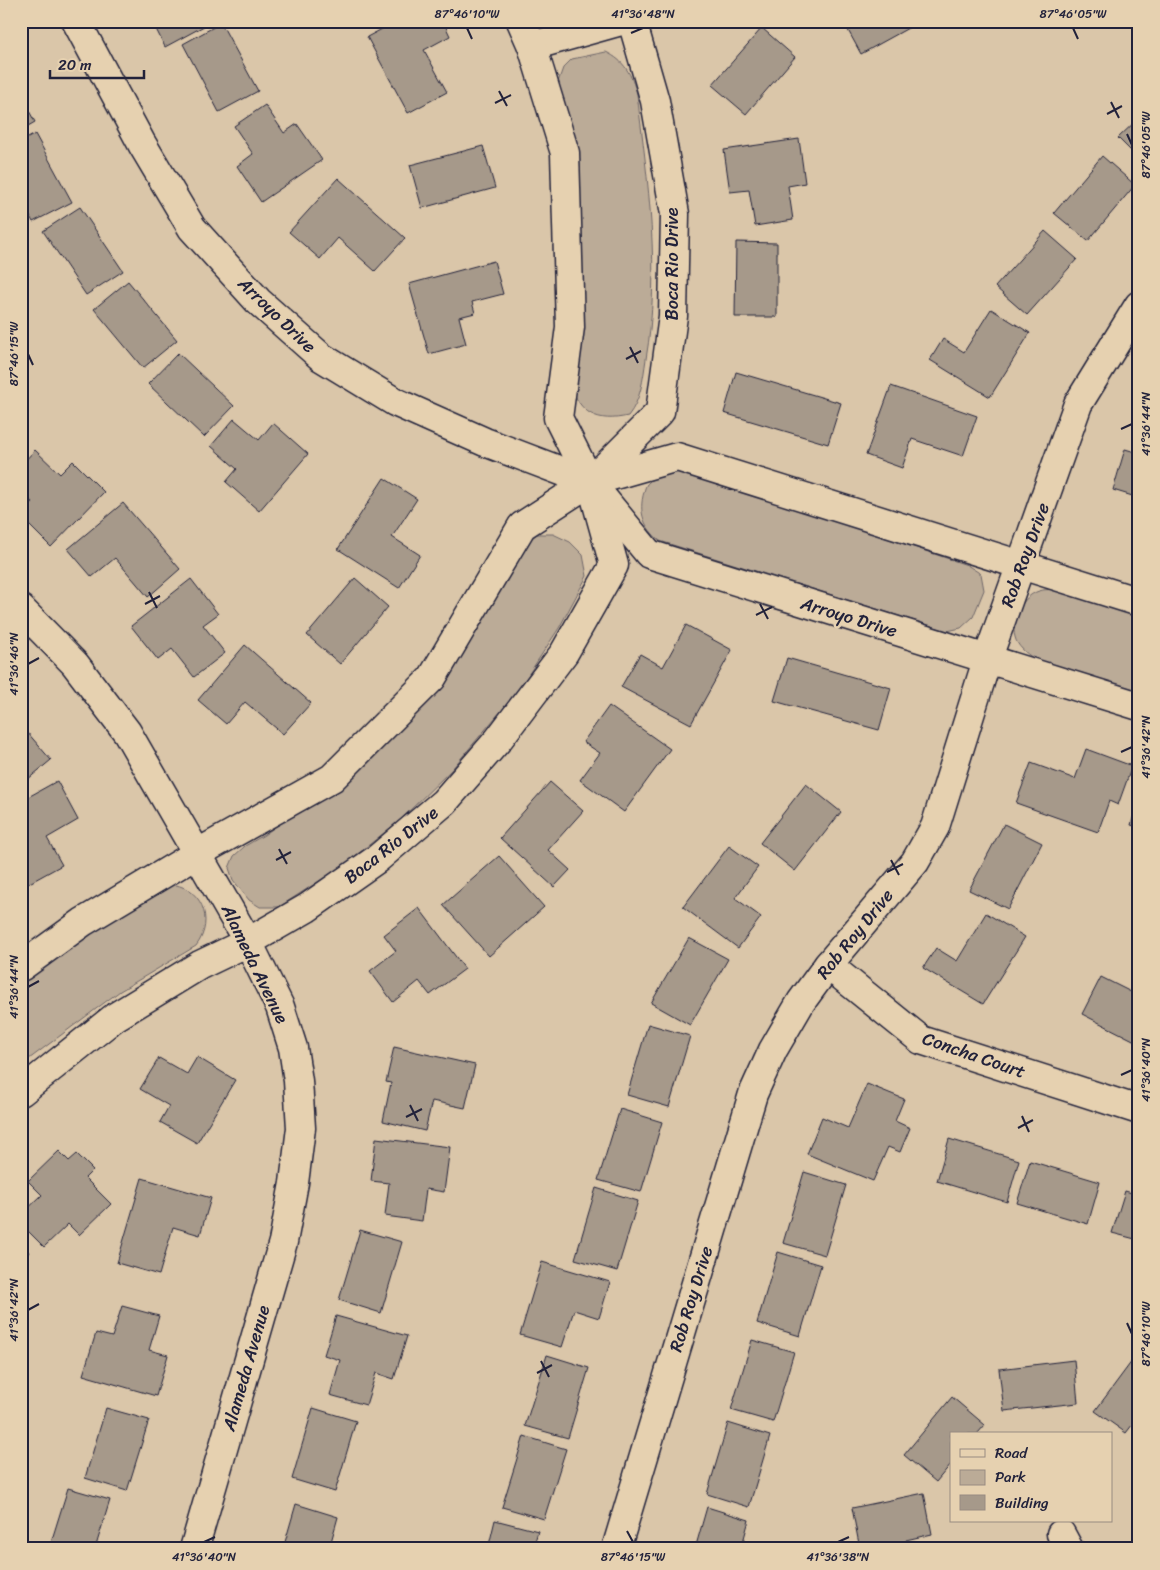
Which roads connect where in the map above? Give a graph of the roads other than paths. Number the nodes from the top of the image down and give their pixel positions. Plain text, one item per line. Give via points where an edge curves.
1 (76, 21) edge
2 (520, 21) edge
3 (621, 21) edge
4 (632, 21) edge
5 (532, 46) junction
6 (1139, 306) edge
7 (590, 482) junction
8 (1021, 564) junction
9 (1139, 602) edge
10 (21, 609) edge
11 (987, 660) junction
12 (1139, 706) edge
13 (198, 853) junction
14 (248, 942) junction
15 (828, 965) junction
16 (21, 967) edge
17 (21, 1092) edge
18 (1139, 1110) edge
19 (194, 1549) edge
20 (616, 1549) edge

1 - 7 street, Arroyo Drive via 142,144 192,228 258,301 314,351 395,402 485,442
2 - 5 street, Boca Rio Drive
3 - 5 street
4 - 7 street, Boca Rio Drive via 655,102 675,214 673,316 660,412
5 - 7 street, Boca Rio Drive via 565,153 570,327 558,418
6 - 8 street, Rob Roy Drive via 1078,404
7 - 8 street via 677,457
7 - 11 street, Arroyo Drive via 649,554
7 - 13 street, Boca Rio Drive via 522,526 432,678 332,778
7 - 14 street, Boca Rio Drive via 614,565 564,653 498,740 444,802 377,859 307,908
8 - 9 street
8 - 11 street, Rob Roy Drive
10 - 13 street, Alameda Avenue via 75,664 127,732
11 - 12 street, Arroyo Drive
11 - 15 street, Rob Roy Drive via 935,827 915,862
13 - 14 street, Alameda Avenue
13 - 16 street, Boca Rio Drive via 83,922
14 - 17 street, Boca Rio Drive via 200,965 115,1017
14 - 19 street, Alameda Avenue via 280,1007 293,1048 301,1128 283,1242
15 - 18 street, Concha Court via 921,1040
15 - 20 street, Rob Roy Drive via 801,1002 753,1094

